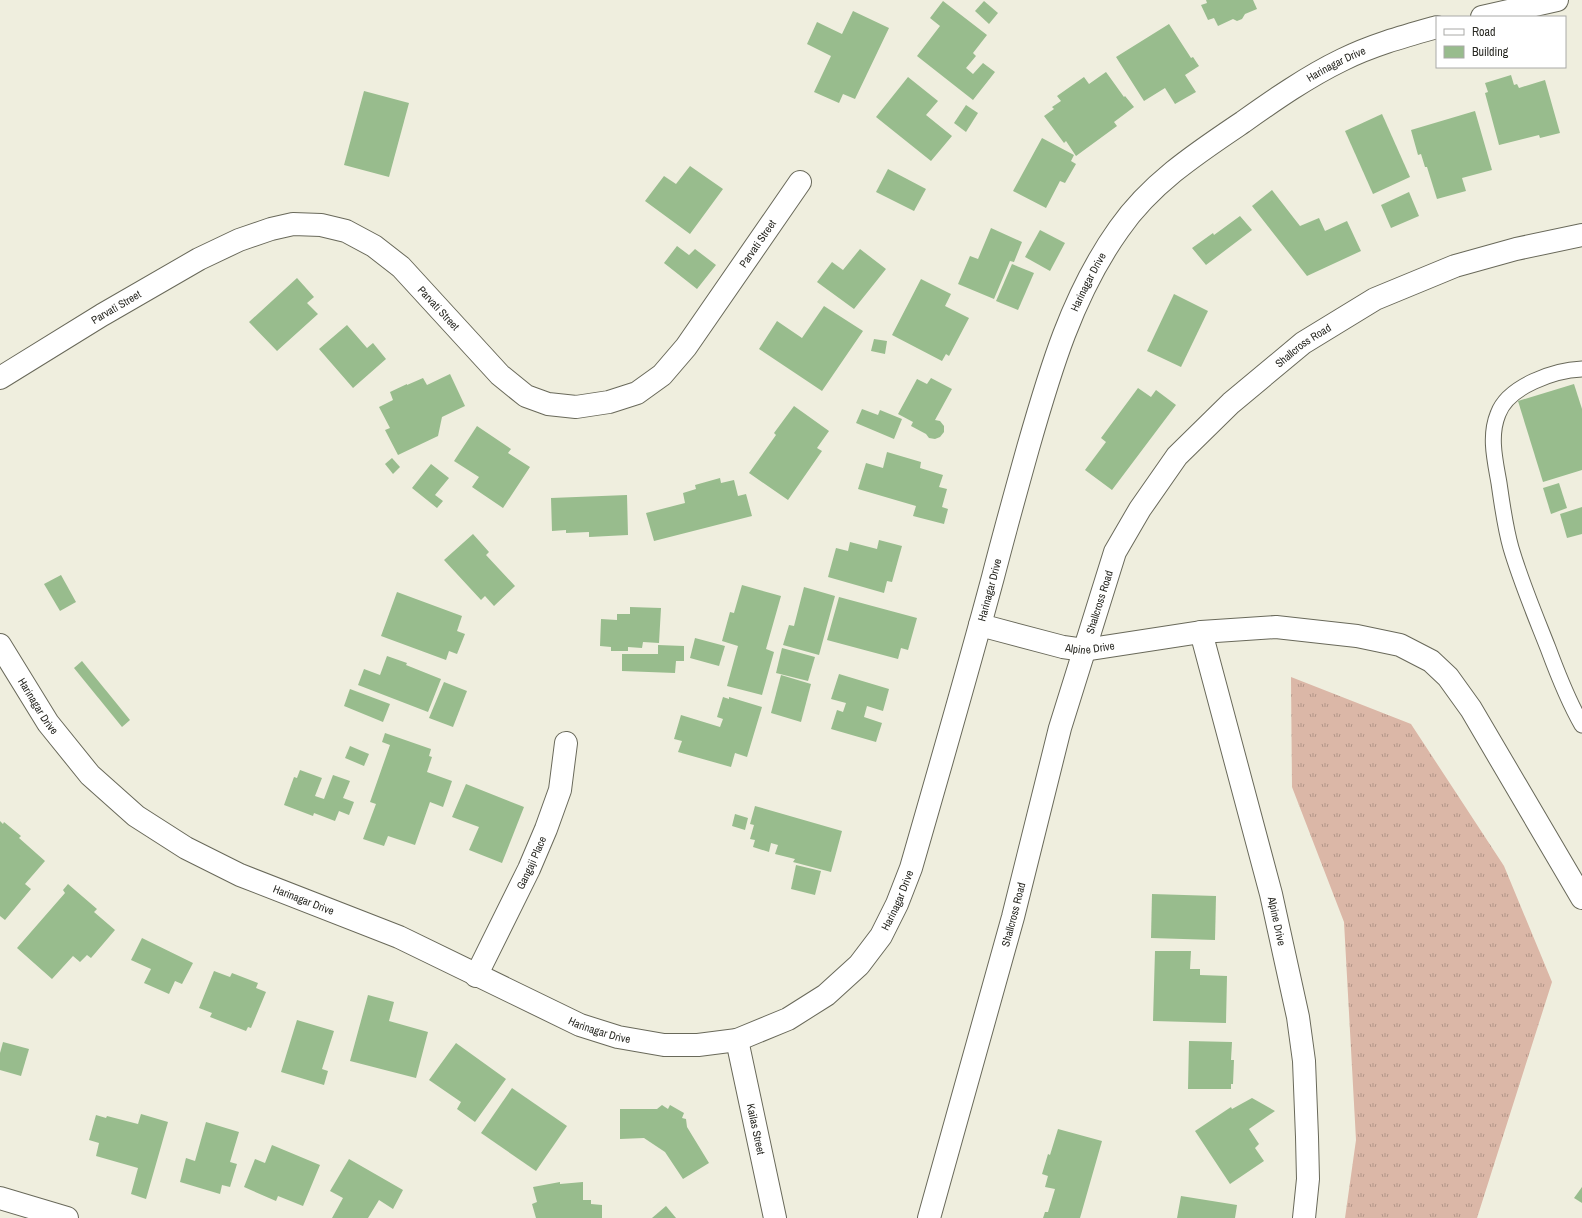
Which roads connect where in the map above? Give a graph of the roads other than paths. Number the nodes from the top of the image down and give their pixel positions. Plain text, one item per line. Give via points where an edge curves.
1 (1557, 0) edge
2 (1486, 16) edge
3 (1436, 27) edge
4 (800, 182) dead end
5 (1582, 236) edge
6 (1582, 368) edge
7 (0, 378) edge
8 (980, 625) junction
9 (1201, 632) junction
10 (0, 645) edge
11 (1084, 650) junction
12 (1582, 726) edge
13 (566, 743) dead end
14 (1582, 898) edge
15 (476, 976) junction
16 (737, 1040) junction
17 (0, 1198) edge
18 (67, 1218) edge
19 (775, 1218) edge
20 (929, 1218) edge
21 (1304, 1218) edge

1 - 2 street
3 - 8 street, Harinagar Drive via 1341,60 1286,92 1184,162 1150,192 1120,226 1097,261 1076,302 1058,347
4 - 7 street, Parvati Street via 686,347 662,375 637,393 609,402 576,408 548,404 526,396 500,375 401,267 374,246 346,231 321,225 293,224 271,229 239,240 199,259
5 - 11 street, Shallcross Road via 1516,249 1455,266 1375,299 1297,348 1231,403 1176,456 1115,552
6 - 12 lane via 1567,369 1523,386 1506,399 1498,413 1493,446 1511,548 1567,698
8 - 11 street, Alpine Drive
8 - 16 street, Harinagar Drive via 911,868 897,904 880,936 859,965 826,995 788,1019
9 - 11 street, Alpine Drive
9 - 14 street, Alpine Drive via 1276,627 1357,636 1400,645 1431,662 1448,677 1471,709
9 - 21 street, Alpine Drive via 1271,894 1298,1017 1304,1061 1308,1138 1308,1180
10 - 15 street, Harinagar Drive via 48,723 90,775 136,816 186,848 240,875 400,937
11 - 20 street, Shallcross Road via 1060,728 1013,917
13 - 15 street, Gangaji Place via 560,790 546,829
15 - 16 street, Harinagar Drive via 580,1025 618,1037 664,1045 698,1045
16 - 19 street, Kailas Street
17 - 18 street

